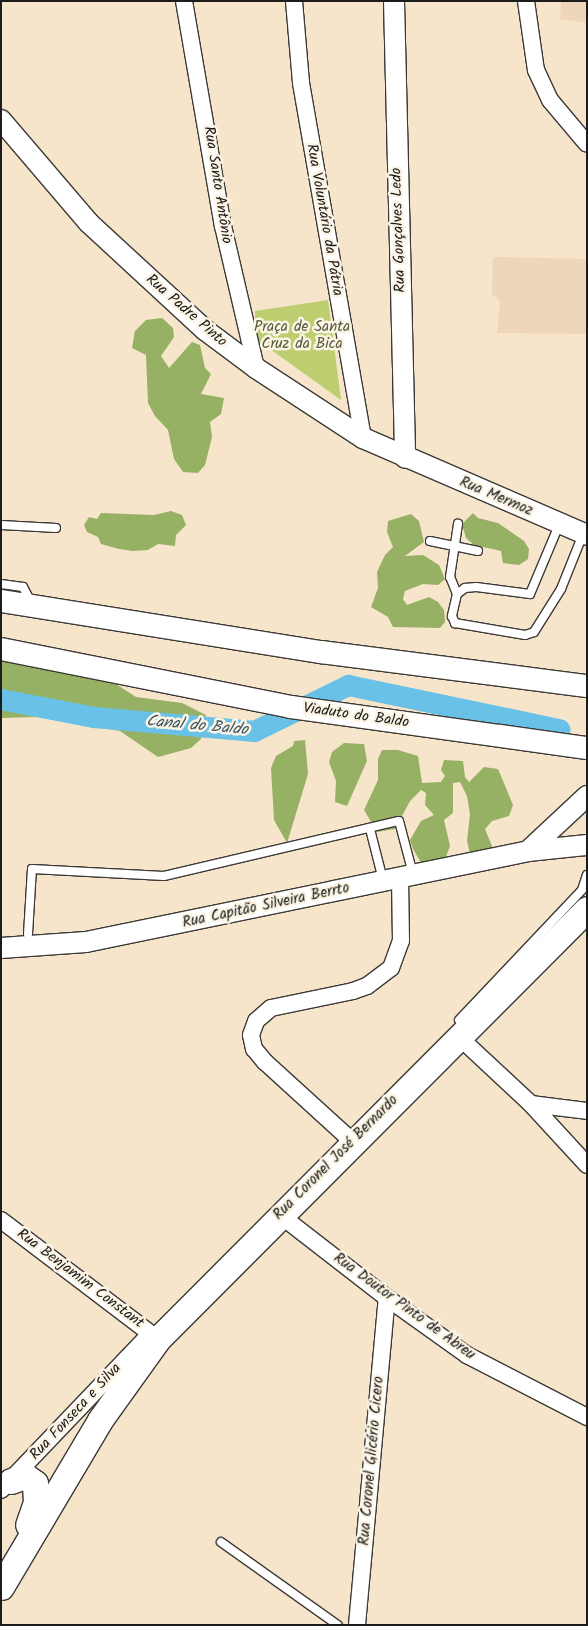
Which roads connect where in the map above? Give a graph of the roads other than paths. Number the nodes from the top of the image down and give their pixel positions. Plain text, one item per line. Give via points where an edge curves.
1 (184, 1) edge
2 (294, 1) edge
3 (394, 1) edge
4 (526, 1) edge
5 (1, 120) edge
6 (587, 144) edge
7 (256, 368) junction
8 (363, 438) junction
9 (405, 458) junction
10 (559, 523) junction
11 (458, 524) dead end
12 (1, 525) edge
13 (56, 528) dead end
14 (585, 535) edge
15 (430, 542) dead end
16 (454, 547) junction
17 (478, 550) dead end
18 (1, 584) edge
19 (457, 594) junction
20 (1, 601) edge
21 (33, 606) junction
22 (1, 649) edge
23 (587, 686) edge
24 (587, 748) edge
25 (587, 796) edge
26 (370, 829) junction
27 (587, 845) edge
28 (528, 852) junction
29 (397, 873) junction
30 (587, 875) edge
31 (587, 909) edge
32 (28, 934) dead end
33 (1, 948) edge
34 (456, 1030) junction
35 (388, 1095) dead end
36 (531, 1104) junction
37 (587, 1111) edge
38 (351, 1139) junction
39 (587, 1165) edge
40 (280, 1215) junction
41 (1, 1220) edge
42 (387, 1298) junction
43 (154, 1336) junction
44 (587, 1417) edge
45 (6, 1486) edge
46 (221, 1542) dead end
47 (13, 1565) junction
48 (1, 1587) edge
49 (338, 1625) edge
50 (357, 1625) edge

1 - 7 street, Rua Santo Antônio via 223,226
2 - 8 street, Rua Voluntário da Pátria via 301,83
3 - 9 street, Rua Gonçalves Ledo
4 - 6 street via 536,70 550,100
5 - 7 street, Rua Padre Pinto via 89,223 206,330
7 - 8 street, Rua Padre Pinto
8 - 9 street, Rua Padre Pinto
9 - 10 street, Rua Mermoz
10 - 14 street, Rua Mermoz
10 - 19 lane via 530,594 476,587
11 - 16 lane
12 - 13 lane
14 - 19 lane via 561,588 534,632 525,635 460,626 452,616
15 - 16 lane
16 - 17 lane
16 - 19 lane via 450,577
18 - 21 lane via 23,587
20 - 21 main road
21 - 23 main road via 321,652
22 - 24 main road, Viaduto do Baldo via 291,706
25 - 28 street
26 - 29 lane
26 - 29 lane via 399,821
26 - 32 lane via 164,876 32,869
27 - 28 street, Rua Capitão Silveira Berrto
28 - 29 street, Rua Capitão Silveira Berrto
29 - 33 street, Rua Capitão Silveira Berrto via 86,942
29 - 38 street via 401,941 391,968 353,992 271,1008 256,1021 251,1035 254,1049 265,1062
30 - 34 lane, Rua Coronel José Bernardo via 582,890
31 - 34 main road, Rua Coronel José Bernardo
34 - 36 street
34 - 38 main road, Rua Coronel José Bernardo
35 - 38 lane, Rua Coronel José Bernardo
36 - 37 street
36 - 39 street
38 - 40 main road, Rua Coronel José Bernardo
38 - 43 lane, Rua Coronel José Bernardo
40 - 42 street, Rua Doutor Pìnto de Abreu
40 - 43 main road, Rua Coronel José Bernardo
41 - 43 street, Rua Benjamim Constant
42 - 44 street, Rua Doutor Pìnto de Abreu via 467,1355
42 - 50 street, Rua Coronel Glicério Cicero
43 - 45 street, Rua Fonseca e Silva
43 - 47 main road, Rua Coronel José Bernardo
45 - 47 main road via 25,1476 35,1483 37,1493
46 - 49 lane
47 - 48 main road

